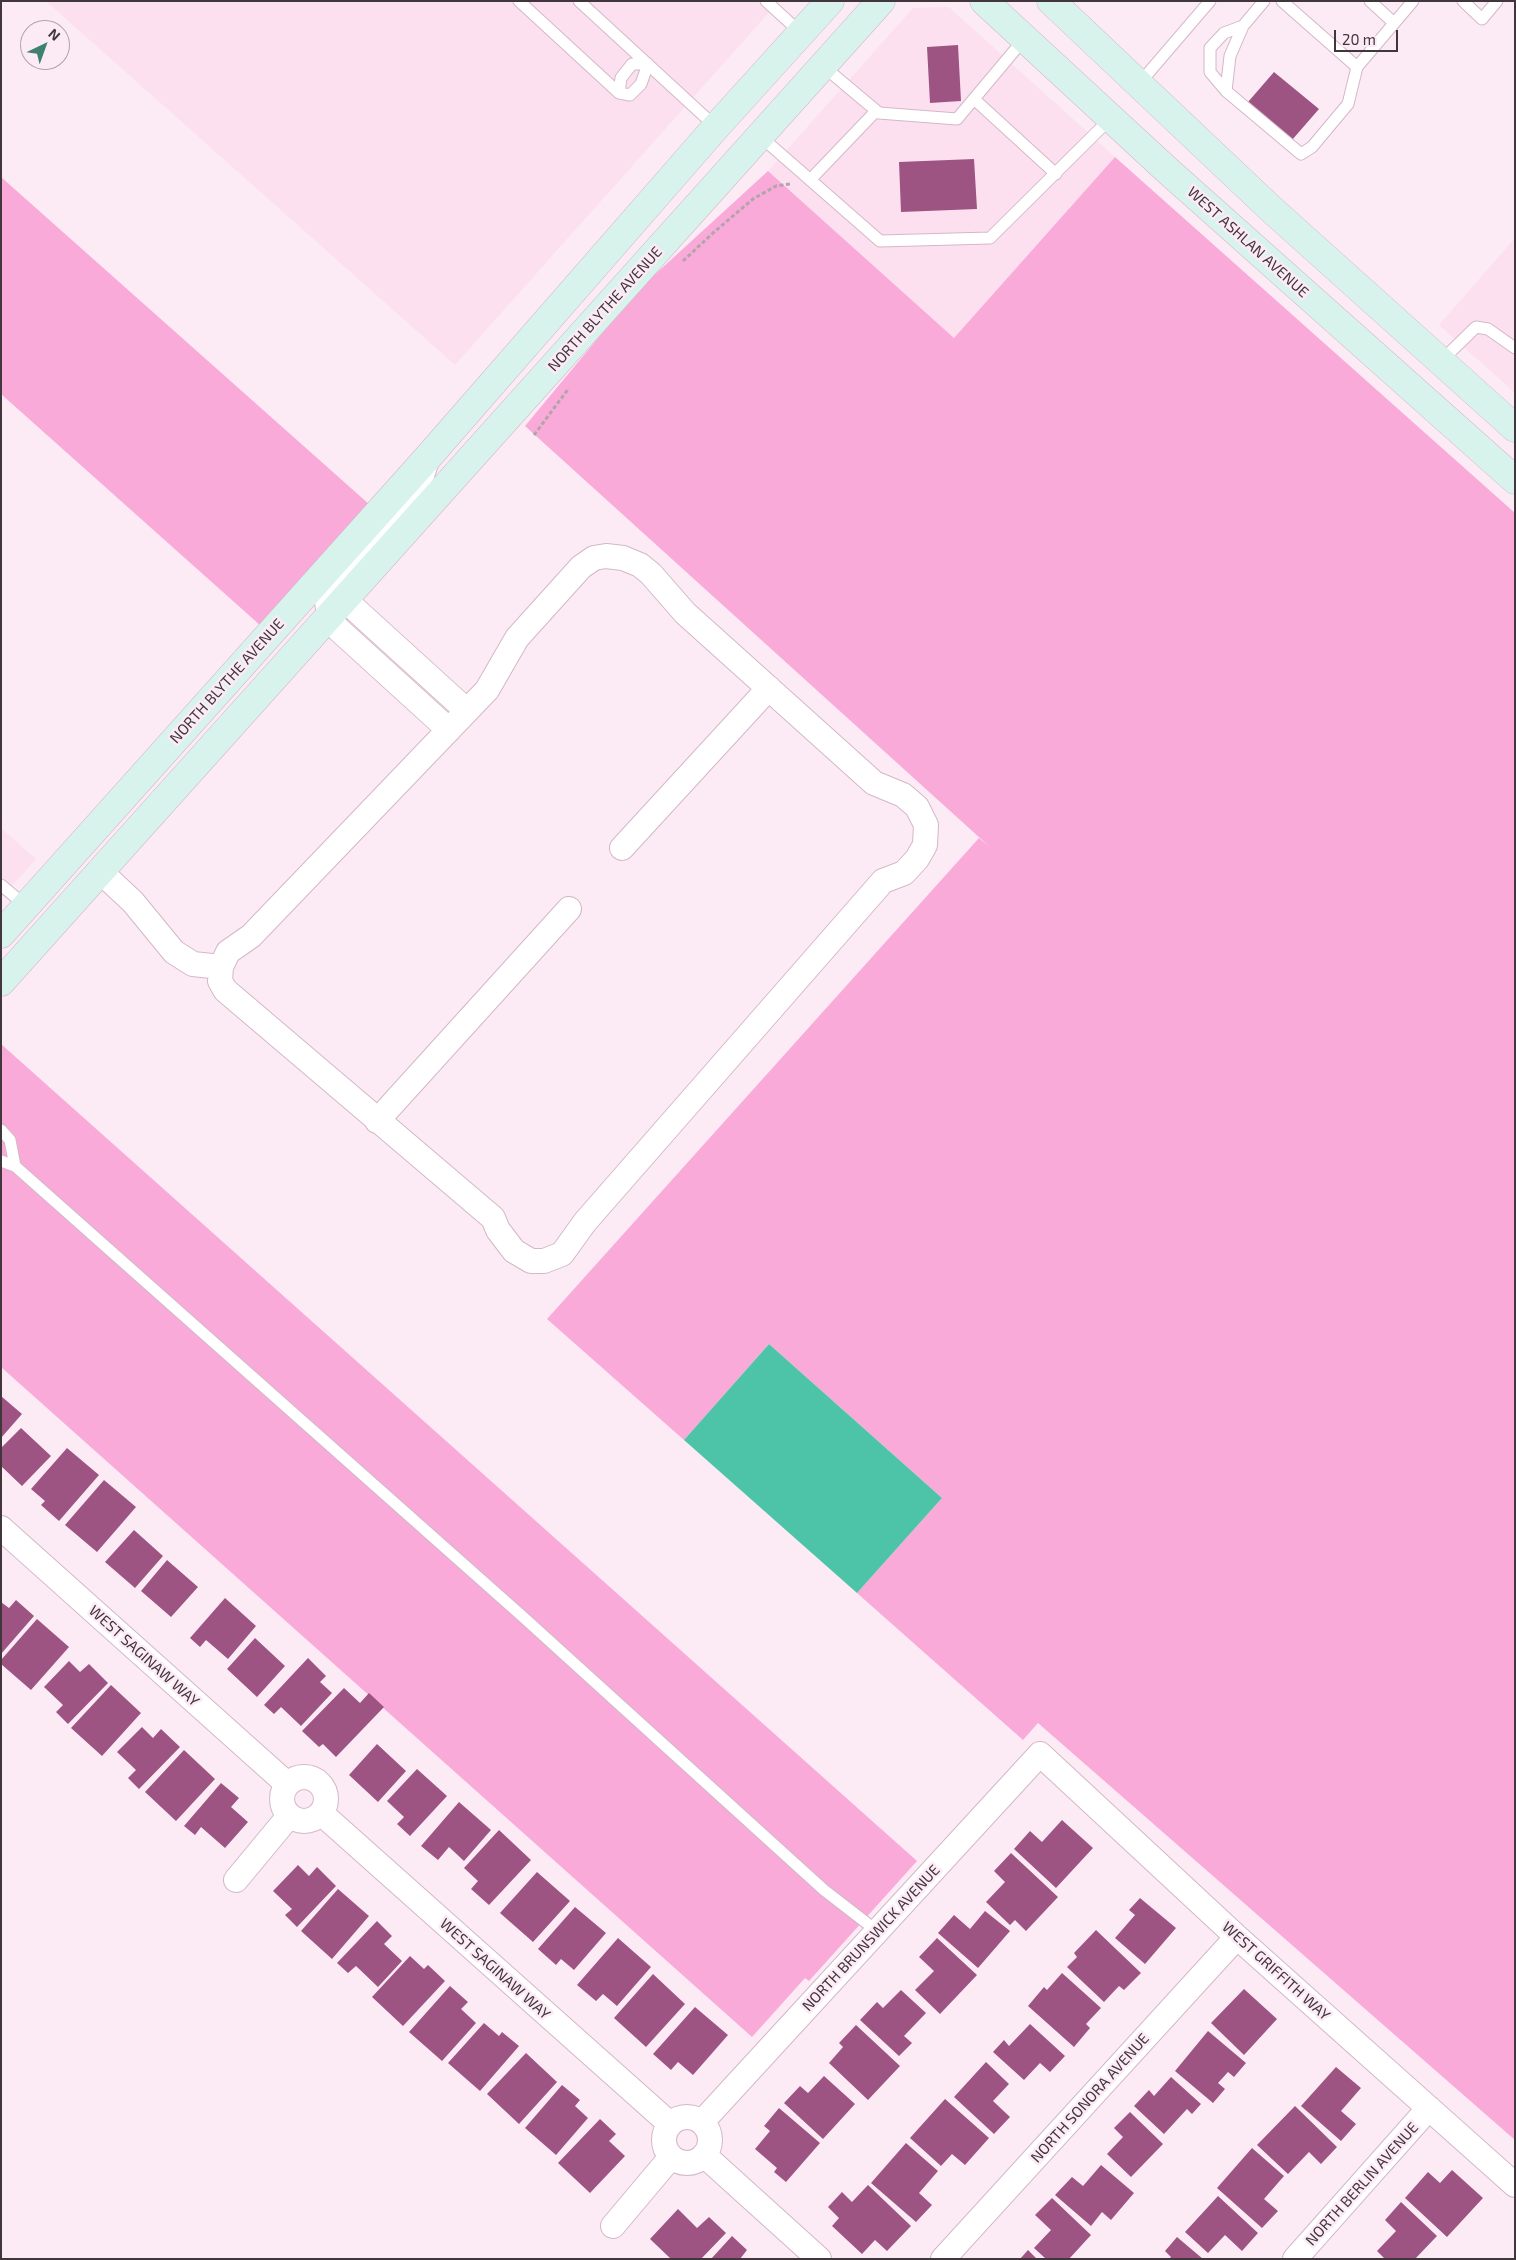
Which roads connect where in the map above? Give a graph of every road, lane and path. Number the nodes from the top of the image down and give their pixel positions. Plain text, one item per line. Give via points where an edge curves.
1 (519, 1) edge
2 (579, 1) edge
3 (766, 1) edge
4 (830, 1) edge
5 (882, 1) edge
6 (984, 1) edge
7 (1051, 1) edge
8 (1210, 1) edge
9 (1264, 1) edge
10 (1282, 1) edge
11 (1370, 1) edge
12 (1413, 1) edge
13 (1463, 1) edge
14 (1497, 1) edge
15 (1394, 23) junction
16 (1243, 26) junction
17 (801, 33) junction
18 (1025, 38) junction
19 (648, 64) junction
20 (823, 66) junction
21 (1357, 67) junction
22 (1138, 85) junction
23 (1226, 91) junction
24 (619, 93) junction
25 (974, 99) junction
26 (876, 111) junction
27 (1111, 118) junction
28 (716, 127) junction
29 (760, 136) junction
30 (1056, 174) junction
31 (810, 180) junction
32 (679, 266) dead end
33 (1515, 348) edge
34 (1441, 362) junction
35 (574, 381) dead end
36 (1515, 428) edge
37 (534, 435) dead end
38 (1480, 449) junction
39 (1515, 455) edge
40 (429, 456) junction
41 (1515, 480) edge
42 (337, 609) junction
43 (410, 658) junction
44 (393, 679) junction
45 (769, 688) junction
46 (467, 710) junction
47 (449, 730) junction
48 (622, 848) dead end
49 (101, 872) junction
50 (1, 885) edge
51 (26, 906) junction
52 (569, 909) dead end
53 (50, 928) junction
54 (1, 934) edge
55 (221, 967) junction
56 (1, 982) edge
57 (377, 1121) junction
58 (1, 1130) edge
59 (1, 1161) edge
60 (15, 1166) junction
61 (1, 1528) edge
62 (1040, 1754) joint
63 (286, 1783) junction
64 (321, 1814) junction
65 (289, 1816) junction
66 (236, 1880) dead end
67 (877, 1932) junction
68 (1237, 1937) junction
69 (1429, 2108) junction
70 (702, 2122) junction
71 (670, 2124) junction
72 (704, 2155) junction
73 (671, 2157) junction
74 (1515, 2185) edge
75 (613, 2226) dead end
76 (819, 2259) edge
77 (942, 2259) edge
78 (1295, 2259) edge

1 - 24 lane
2 - 19 lane
3 - 17 lane
4 - 17 street, NORTH BLYTHE AVENUE
5 - 20 street, NORTH BLYTHE AVENUE
6 - 18 street, WEST ASHLAN AVENUE
7 - 22 street
8 - 22 lane
9 - 16 lane
10 - 21 lane
11 - 15 lane
12 - 15 lane
13 - 14 lane via 1482,19
15 - 21 lane
16 - 23 lane via 1230,56
16 - 23 lane via 1224,33 1210,48 1210,72
17 - 28 street, NORTH BLYTHE AVENUE
18 - 25 lane
18 - 27 street, WEST ASHLAN AVENUE
19 - 24 lane via 641,84 630,95
19 - 24 lane via 632,64 620,78
19 - 28 lane
20 - 26 lane
20 - 29 street, NORTH BLYTHE AVENUE
21 - 23 lane via 1348,104 1312,147 1301,154
22 - 34 street via 1262,202
25 - 26 lane via 957,119
25 - 30 lane
26 - 31 lane
27 - 30 lane
27 - 38 street, WEST ASHLAN AVENUE
28 - 40 street, NORTH BLYTHE AVENUE
29 - 31 lane
29 - 42 street, NORTH BLYTHE AVENUE
30 - 31 lane via 990,238 900,241 880,241
31 - 32 path via 776,186 753,199
33 - 34 lane via 1488,329 1476,327
34 - 36 street
35 - 37 path
38 - 39 street
38 - 41 street, WEST ASHLAN AVENUE
40 - 42 street, NORTH BLYTHE AVENUE via 417,491 332,585 327,601
40 - 51 street, NORTH BLYTHE AVENUE
42 - 43 street
42 - 44 street via 338,629
42 - 49 street, NORTH BLYTHE AVENUE
43 - 44 street
43 - 46 street
44 - 47 street
45 - 46 street via 685,613 640,565 624,558 606,556 594,558 581,566 517,638 487,690
45 - 48 street
45 - 57 street via 874,783 903,795 917,807 926,825 925,845 904,873 882,881 585,1222 562,1254 544,1261 531,1261 514,1251 493,1218
46 - 47 street
47 - 55 street via 251,936 228,952
49 - 53 street, NORTH BLYTHE AVENUE
49 - 55 street via 133,902 174,952 193,964
50 - 51 lane
51 - 53 street
51 - 54 street, NORTH BLYTHE AVENUE
52 - 57 street
53 - 56 street, NORTH BLYTHE AVENUE
55 - 57 street via 220,981 225,990
58 - 60 lane via 10,1140
59 - 60 lane
60 - 67 lane via 493,1589 824,1890
61 - 63 street, WEST SAGINAW WAY
62 - 67 street, NORTH BRUNSWICK AVENUE
62 - 68 street, WEST GRIFFITH WAY
63 - 64 street via 302,1776 319,1781 327,1797
63 - 65 street via 281,1800
64 - 65 street via 305,1821
64 - 71 street, WEST SAGINAW WAY
65 - 66 street
67 - 70 street, NORTH BRUNSWICK AVENUE
68 - 69 street, WEST GRIFFITH WAY
68 - 77 street, NORTH SONORA AVENUE
69 - 74 street, WEST GRIFFITH WAY
69 - 78 street, NORTH BERLIN AVENUE
70 - 71 street via 692,2117 680,2118
70 - 72 street via 708,2132 709,2144
71 - 73 street via 664,2134 665,2147
72 - 73 street via 694,2162 682,2162
72 - 76 street
73 - 75 street

